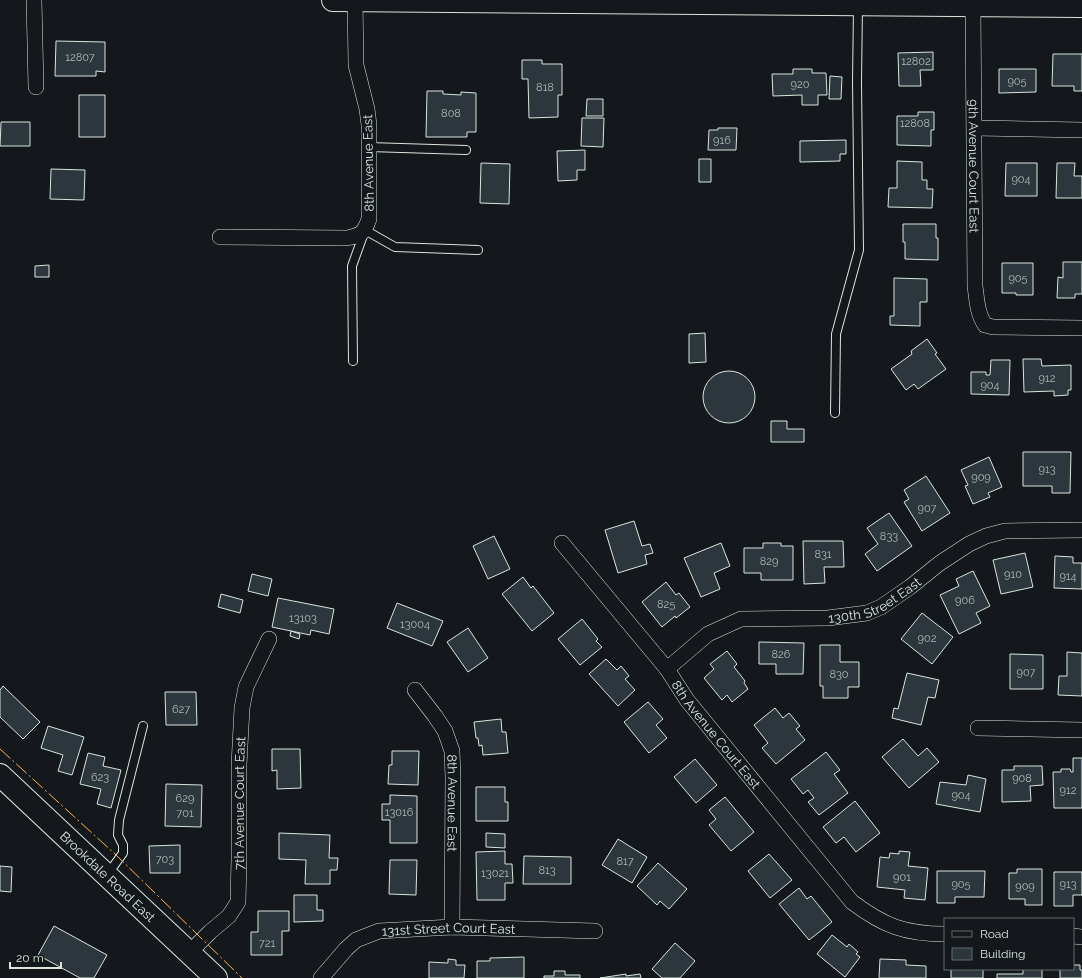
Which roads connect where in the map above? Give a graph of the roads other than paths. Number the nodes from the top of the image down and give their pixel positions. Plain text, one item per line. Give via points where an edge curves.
1 (34, 0) edge
2 (334, 0) edge
3 (355, 0) edge
4 (858, 4) junction
5 (973, 5) junction
6 (1082, 6) edge
7 (36, 87) dead end
8 (975, 128) junction
9 (1082, 130) edge
10 (369, 147) junction
11 (466, 150) dead end
12 (365, 230) junction
13 (220, 237) dead end
14 (478, 250) dead end
15 (1082, 328) edge
16 (353, 361) dead end
17 (835, 413) dead end
18 (1082, 530) edge
19 (562, 543) dead end
20 (269, 639) dead end
21 (667, 669) junction
22 (414, 690) dead end
23 (144, 726) dead end
24 (978, 728) dead end
25 (1082, 730) edge
26 (0, 775) edge
27 (107, 875) junction
28 (452, 927) junction
29 (595, 932) dead end
30 (944, 934) edge
31 (189, 953) junction
32 (216, 978) edge
33 (321, 978) edge

1 - 7 street
2 - 3 street
3 - 4 street
3 - 10 street, 8th Avenue East via 356,65 367,109
4 - 5 street
4 - 17 lane via 859,250 836,334
5 - 6 street
5 - 8 street, 9th Avenue Court East
8 - 9 street
8 - 15 street, 9th Avenue Court East via 975,286 981,319 993,327
10 - 11 lane
10 - 12 street, 8th Avenue East via 369,219
12 - 13 street via 357,236 347,238
12 - 14 lane via 396,247
12 - 16 lane via 352,266
18 - 21 street, 130th Street East via 1005,531 986,536 940,563 881,607 867,613 828,618 741,619 708,634
19 - 21 street, 8th Avenue Court East
20 - 31 street, 7th Avenue Court East via 246,687 242,708 238,902 229,916
21 - 30 street, 8th Avenue Court East via 687,700 852,902 876,919 892,926 917,933
22 - 28 street, 8th Avenue East via 445,731 452,750
23 - 27 lane via 119,820 118,835 123,845 123,853
24 - 25 street
26 - 27 street, Brookdale Road East
27 - 31 street, Brookdale Road East
28 - 29 street, 131st Street Court East
28 - 33 street, 131st Street Court East via 390,930 363,937 346,949
31 - 32 street, Brookdale Road East

